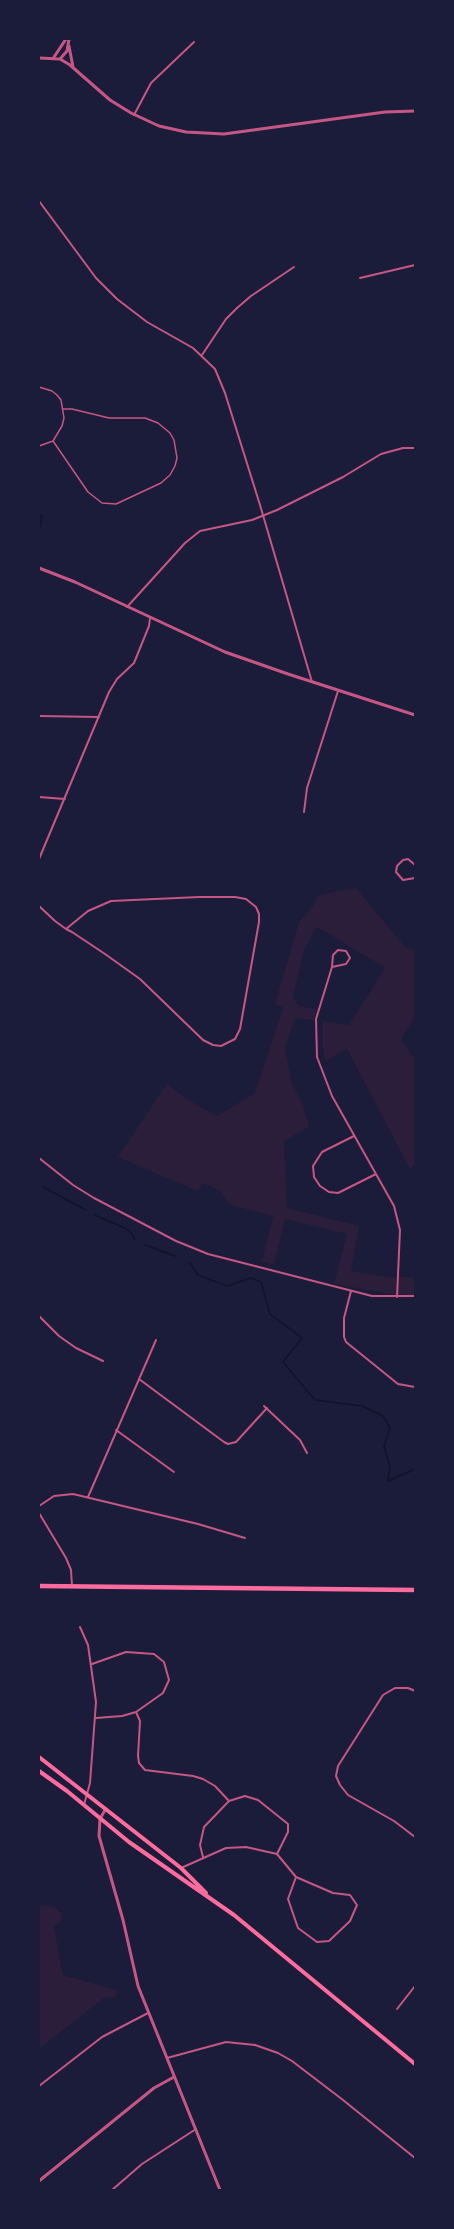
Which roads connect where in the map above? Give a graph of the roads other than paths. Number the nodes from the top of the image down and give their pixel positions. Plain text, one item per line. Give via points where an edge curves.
1 (68, 39) edge
2 (194, 42) dead end
3 (69, 46) junction
4 (53, 57) junction
5 (39, 58) edge
6 (60, 59) junction
7 (73, 67) junction
8 (415, 111) edge
9 (134, 115) junction
10 (39, 201) edge
11 (415, 264) edge
12 (294, 267) dead end
13 (360, 278) dead end
14 (202, 355) junction
15 (39, 387) edge
16 (63, 409) junction
17 (53, 441) junction
18 (39, 446) edge
19 (415, 448) edge
20 (263, 516) junction
21 (39, 568) edge
22 (127, 607) junction
23 (150, 618) junction
24 (312, 682) junction
25 (338, 690) junction
26 (415, 715) edge
27 (39, 716) edge
28 (100, 717) junction
29 (39, 797) edge
30 (65, 799) junction
31 (304, 812) dead end
32 (39, 859) edge
33 (415, 865) edge
34 (415, 878) edge
35 (39, 906) edge
36 (66, 929) junction
37 (332, 967) junction
38 (354, 1136) junction
39 (39, 1158) edge
40 (376, 1174) junction
41 (351, 1291) junction
42 (415, 1296) edge
43 (397, 1297) junction
44 (39, 1316) edge
45 (156, 1340) dead end
46 (103, 1361) dead end
47 (140, 1379) junction
48 (415, 1387) edge
49 (264, 1406) dead end
50 (267, 1408) junction
51 (116, 1430) junction
52 (307, 1453) dead end
53 (174, 1472) dead end
54 (88, 1497) junction
55 (39, 1506) edge
56 (39, 1513) edge
57 (245, 1538) dead end
58 (39, 1586) edge
59 (72, 1586) junction
60 (415, 1590) edge
61 (80, 1627) dead end
62 (92, 1664) junction
63 (415, 1691) edge
64 (136, 1712) junction
65 (96, 1718) junction
66 (39, 1757) edge
67 (39, 1771) edge
68 (88, 1797) junction
69 (229, 1801) junction
70 (84, 1805) junction
71 (105, 1810) junction
72 (100, 1819) junction
73 (415, 1837) edge
74 (277, 1854) junction
75 (203, 1857) junction
76 (181, 1868) junction
77 (296, 1877) junction
78 (210, 1898) junction
79 (415, 1986) edge
80 (397, 2008) dead end
81 (148, 2013) junction
82 (167, 2058) junction
83 (415, 2064) edge
84 (174, 2077) junction
85 (39, 2086) edge
86 (196, 2130) junction
87 (415, 2158) edge
88 (39, 2181) edge
89 (112, 2190) edge
90 (220, 2190) edge

1 - 3 street
1 - 4 street
2 - 9 street via 151,83
3 - 6 street
3 - 7 street
4 - 5 street
4 - 6 street
6 - 7 street
7 - 9 street via 110,100
8 - 9 street via 224,134 186,132
10 - 14 street via 96,278 117,299
11 - 13 street
12 - 14 street via 238,306
14 - 20 street via 220,378
15 - 16 lane via 57,395
16 - 17 lane via 62,426
16 - 17 lane via 109,418 145,418 158,423 174,440 175,466 161,483 116,504 102,503 87,492
17 - 18 lane
19 - 20 street via 381,454
20 - 22 street via 194,535
20 - 24 street
21 - 22 street
22 - 23 street
23 - 24 street via 225,652
23 - 28 street via 136,659 114,683
24 - 25 street
25 - 26 street
25 - 31 street via 307,788
27 - 28 street
28 - 30 street
29 - 30 street
30 - 32 street
33 - 34 street via 403,860 396,872 403,879
35 - 36 street
36 - 36 street via 88,911 111,902 199,897 246,899 256,907 259,922 235,1039 222,1046 203,1040 140,979
37 - 37 street via 333,955 338,950 346,951 350,958 346,964
37 - 38 street via 316,1019 317,1058
38 - 40 street
38 - 40 street via 322,1152 313,1166 314,1177 320,1186 338,1193
39 - 41 street via 84,1192 181,1243 228,1260
40 - 43 street via 394,1206 400,1230
41 - 43 street
41 - 48 street via 344,1318 346,1342 398,1384
42 - 43 street
44 - 46 street via 68,1342
45 - 47 street
47 - 50 street via 228,1444 236,1442
47 - 51 street
49 - 50 street
50 - 52 street via 300,1440
51 - 53 street
51 - 54 street
54 - 55 street via 60,1494
54 - 57 street
56 - 59 street via 66,1558
58 - 59 highway
59 - 60 highway
61 - 62 street
62 - 64 street via 135,1652 154,1654 164,1662 167,1687
62 - 65 street
63 - 73 street via 395,1688 383,1695 338,1766 336,1776 348,1795
64 - 65 street
64 - 69 street via 140,1721 138,1756 145,1770 203,1779
65 - 68 street
66 - 68 main road
67 - 70 main road
68 - 70 street
68 - 71 main road
69 - 74 street via 252,1797 288,1824
69 - 75 street via 204,1827 200,1845
70 - 72 main road
71 - 72 street
71 - 76 main road
72 - 78 main road
72 - 81 street via 99,1836
74 - 75 street via 259,1848 234,1847
74 - 77 street
75 - 76 street
76 - 78 main road
77 - 77 street via 333,1893 350,1895 357,1905 350,1921 329,1941 316,1942 298,1928 288,1899
78 - 83 main road
79 - 80 street
81 - 82 street
81 - 85 street via 98,2040
82 - 84 street
82 - 87 street via 226,2042 255,2045 278,2053
84 - 86 street
84 - 88 street via 154,2088
86 - 89 street via 142,2164
86 - 90 street

